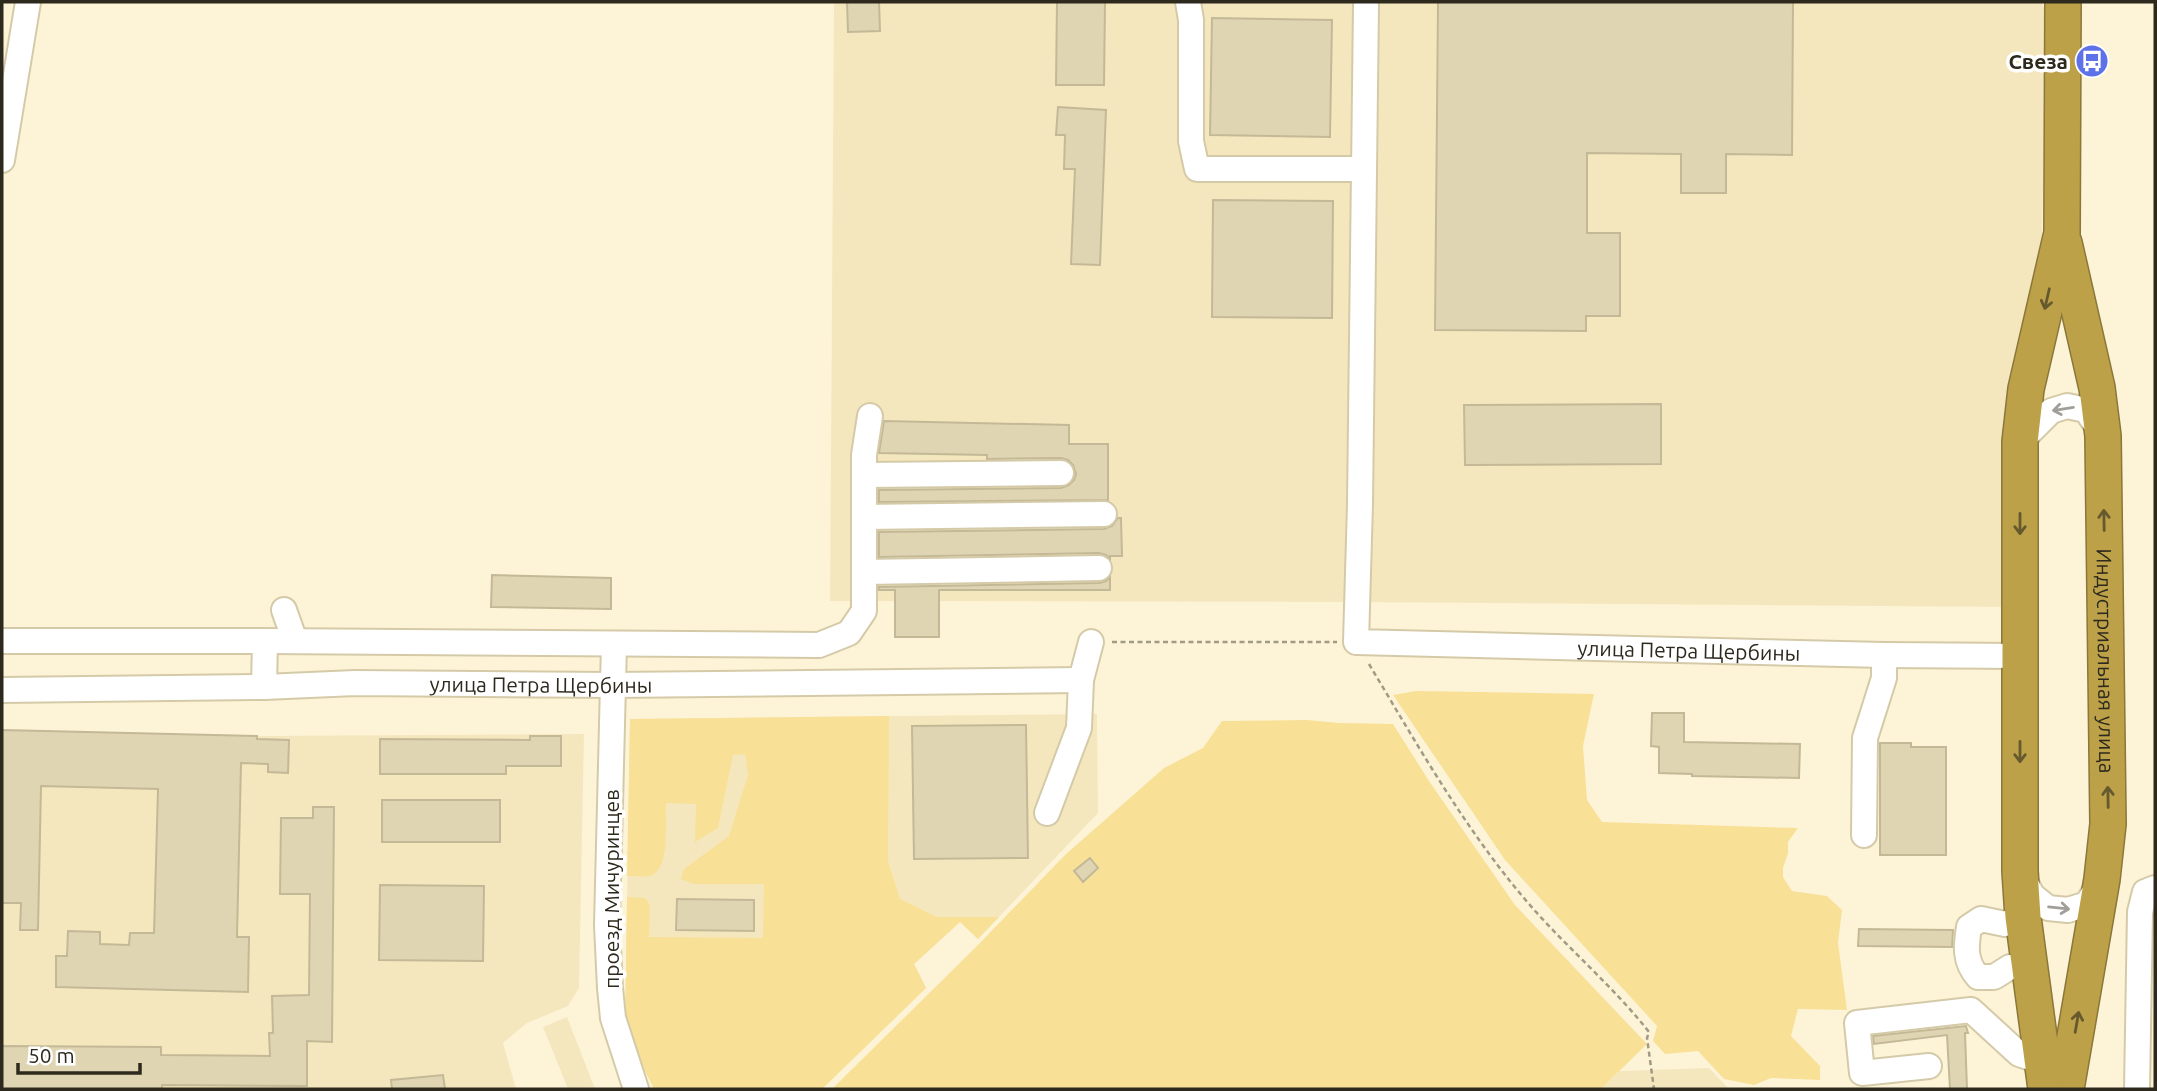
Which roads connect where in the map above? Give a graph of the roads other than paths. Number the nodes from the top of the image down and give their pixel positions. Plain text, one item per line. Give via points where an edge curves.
1 (28, 2) edge
2 (1188, 2) edge
3 (2063, 2) edge
4 (1366, 5) dead end
5 (2, 160) edge
6 (1364, 169) junction
7 (2062, 233) junction
8 (870, 416) dead end
9 (2103, 436) junction
10 (2020, 442) junction
11 (1061, 473) dead end
12 (864, 475) junction
13 (1104, 514) dead end
14 (864, 517) junction
15 (1099, 568) dead end
16 (864, 572) junction
17 (284, 610) dead end
18 (265, 641) junction
19 (295, 641) junction
20 (2, 642) edge
21 (1091, 642) road end
22 (614, 644) junction
23 (1884, 655) junction
24 (2020, 656) junction
25 (1081, 680) junction
26 (613, 685) junction
27 (264, 687) junction
28 (2, 690) edge
29 (1047, 813) dead end
30 (1864, 835) dead end
31 (2020, 871) junction
32 (2102, 879) junction
33 (2155, 888) edge
34 (2023, 917) junction
35 (2030, 964) junction
36 (1929, 1066) dead end
37 (2044, 1076) edge
38 (636, 1089) edge
39 (2066, 1089) edge
40 (2137, 1089) edge

1 - 5 street
2 - 6 street via 1191,141 1197,169
3 - 7 highway, Индустриальная улица
4 - 6 street
6 - 23 street, улица Петра Щербины via 1356,642
7 - 9 highway, Индустриальная улица
7 -> 10 highway, Индустриальная улица via 2026,390
8 - 12 street
9 -> 10 street via 2086,410 2067,406 2051,411
32 -> 9 highway, Индустриальная улица via 2108,824
10 -> 24 highway, Индустриальная улица
11 - 12 street
12 - 14 street
13 - 14 street
14 - 16 street
15 - 16 street
16 - 22 street via 864,611 849,633 819,645
17 - 19 street
18 - 19 street
18 - 20 street
18 - 27 street
19 - 22 street
21 - 25 street
22 - 26 street, проезд Мичуринцев
23 - 24 street, улица Петра Щербины
23 - 30 street via 1884,678 1866,738
24 -> 31 highway, Индустриальная улица
25 - 26 street, улица Петра Щербины
25 - 29 street via 1079,728
26 - 27 street, улица Петра Щербины
26 - 38 street, проезд Мичуринцев via 607,925 610,988 613,1018
27 - 28 street, улица Петра Щербины
31 -> 32 street via 2032,895 2048,908 2068,910 2087,904
31 - 34 highway, Индустриальная улица
39 -> 32 highway, Индустриальная улица
33 - 40 street via 2145,892 2140,912
34 - 35 highway, Индустриальная улица
34 - 35 street via 2005,924 1981,919 1969,926 1966,949 1970,968 1978,976 1994,976
35 - 37 highway, Индустриальная улица
36 - 37 street via 1862,1073 1857,1023 1971,1010

